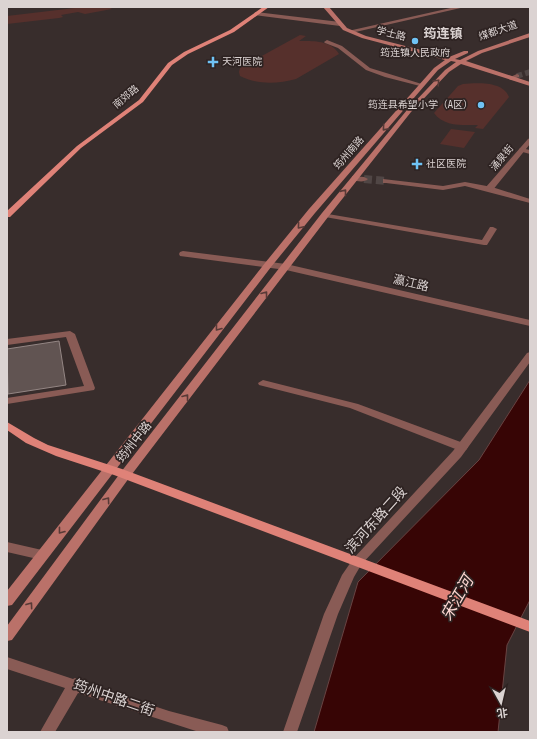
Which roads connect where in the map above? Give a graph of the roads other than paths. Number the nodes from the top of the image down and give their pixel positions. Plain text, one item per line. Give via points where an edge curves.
1 (266, 7) edge
2 (326, 7) edge
3 (462, 7) edge
4 (256, 14) junction
5 (340, 24) junction
6 (530, 30) edge
7 (351, 31) junction
8 (530, 35) edge
9 (327, 42) dead end
10 (450, 59) junction
11 (460, 62) junction
12 (530, 84) edge
13 (422, 85) junction
14 (530, 140) edge
15 (521, 150) junction
16 (530, 152) edge
17 (355, 178) junction
18 (364, 179) tunnel mouth
19 (386, 181) tunnel mouth
20 (489, 189) junction
21 (530, 201) edge
22 (7, 215) edge
23 (325, 215) junction
24 (493, 229) dead end
25 (183, 254) dead end
26 (268, 264) junction
27 (286, 267) junction
28 (530, 323) edge
29 (7, 342) edge
30 (530, 355) edge
31 (263, 382) dead end
32 (7, 401) edge
33 (7, 425) edge
34 (462, 447) junction
35 (109, 469) junction
36 (125, 475) junction
37 (7, 547) edge
38 (42, 555) junction
39 (357, 562) junction
40 (7, 601) edge
41 (530, 627) edge
42 (7, 636) edge
43 (7, 662) edge
44 (74, 684) junction
45 (48, 732) edge
46 (222, 732) edge
47 (290, 732) edge

1 - 4 main road, 南郊路
2 - 5 main road, 学士路
3 - 7 street
4 - 5 street
4 - 22 main road, 南郊路 via 232,31 186,53 170,64 141,101 79,147
5 - 7 main road, 学士路
6 - 10 main road, 煤都大道
7 - 10 main road, 学士路
8 - 11 main road, 煤都大道 via 480,52
9 - 13 street via 340,47 368,69
10 - 11 main road, 学士路
10 - 13 main road, 筠州南路 via 436,69
11 - 12 main road, 学士路
17 -> 11 main road, 筠州南路 via 409,111 447,71
13 -> 26 main road, 筠州南路
14 - 15 street, 涌泉街
15 - 16 street
15 - 20 street, 涌泉街
17 - 18 street
23 -> 17 main road, 筠州南路
19 - 20 street via 443,188 465,184
20 - 21 street
23 - 24 street via 484,243
23 - 27 main road, 筠州南路
25 - 26 street, 瀛江路
26 - 27 street, 瀛江路
26 -> 35 main road, 筠州中路
27 - 28 street, 瀛江路
36 -> 27 main road, 筠州中路
29 - 32 street via 70,334 90,388
30 - 34 street, 滨河东路二段
31 - 34 street via 354,406
33 - 35 main road via 23,438 75,459
34 - 39 street, 滨河东路二段
35 - 36 main road
35 -> 38 main road, 筠州中路
36 - 39 main road
42 -> 36 main road, 筠州中路
37 - 38 street
38 - 40 main road, 筠州中路
39 - 41 main road
39 - 47 street, 滨河东路二段 via 330,614
43 - 44 street, 筠州中路二街
44 - 45 street
44 - 46 street, 筠州中路二街 via 169,717

